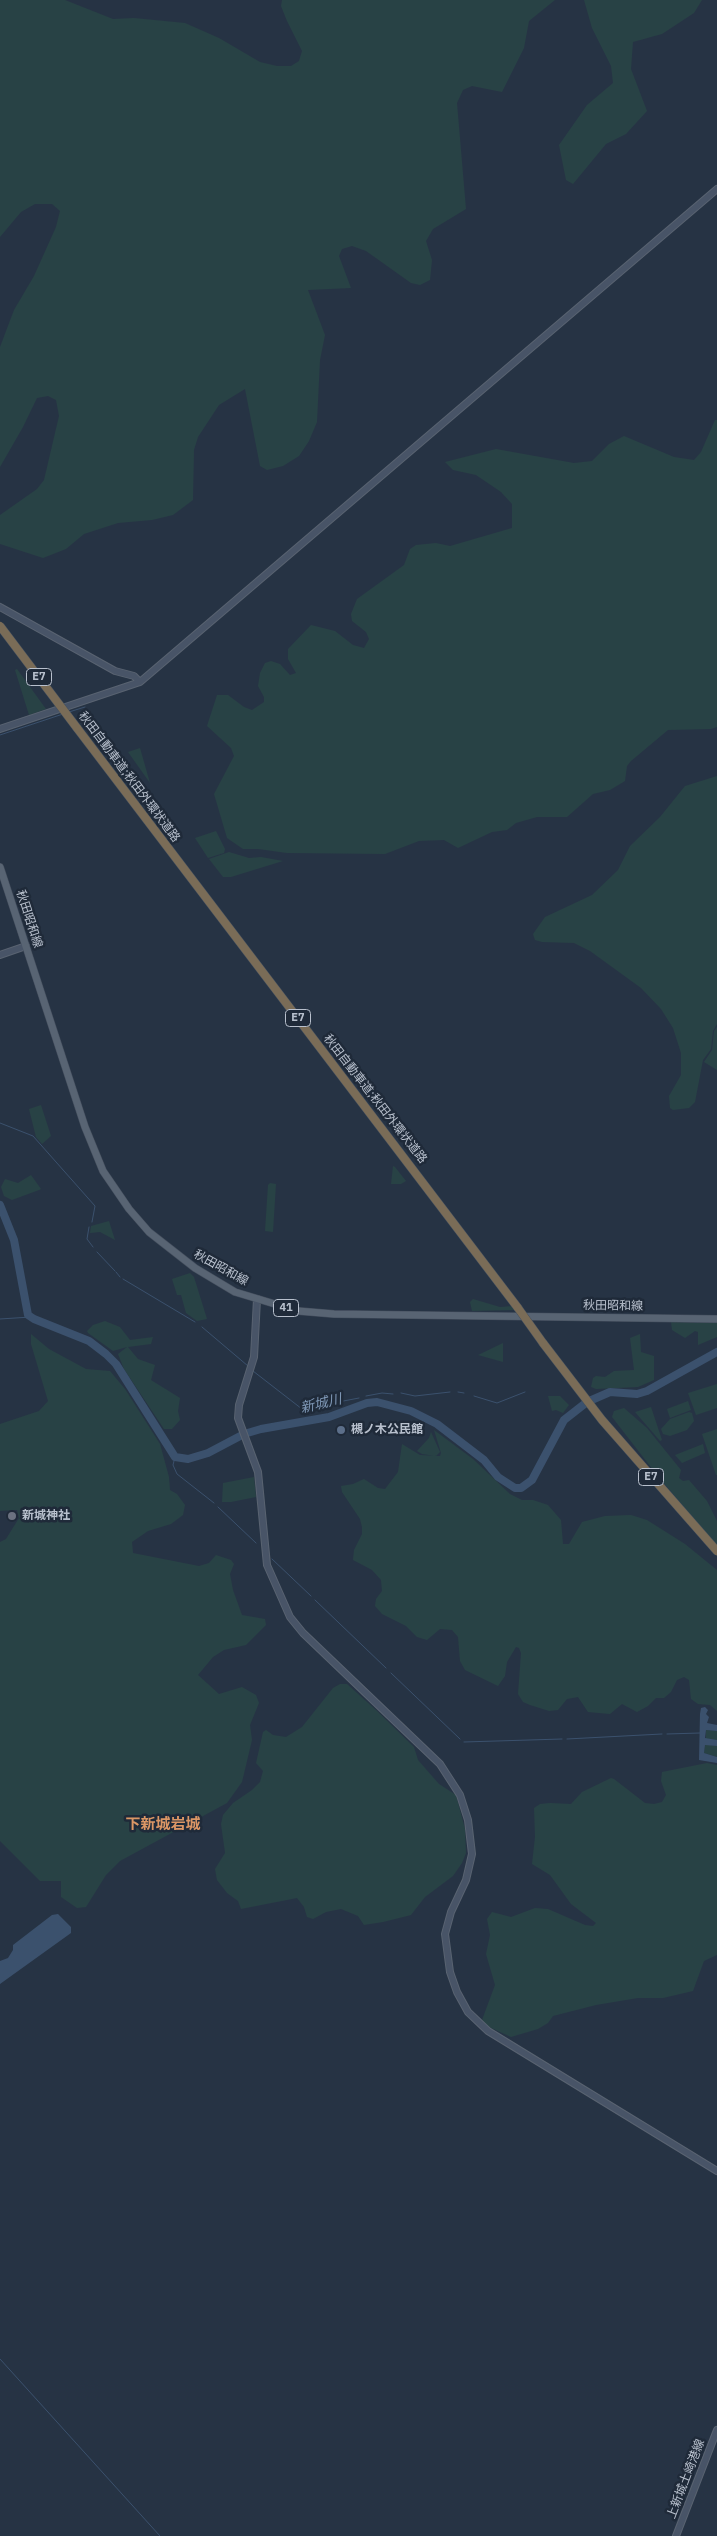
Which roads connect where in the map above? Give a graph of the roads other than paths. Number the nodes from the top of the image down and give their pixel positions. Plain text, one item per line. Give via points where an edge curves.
1 (717, 189) edge
2 (0, 606) edge
3 (0, 626) edge
4 (140, 682) junction
5 (0, 729) edge
6 (0, 867) edge
7 (26, 946) junction
8 (0, 955) edge
9 (257, 1299) junction
10 (717, 1319) edge
11 (717, 1550) edge
12 (717, 2171) edge
13 (717, 2430) edge
14 (676, 2536) edge

1 - 4 street
2 - 4 street
3 - 11 highway, 秋田自動車道;秋田外環状道路 / E7, bridge via 518,1308 577,1391
4 - 5 street
6 - 7 main road, 秋田昭和線 / 41
7 - 8 street
7 - 9 main road, 秋田昭和線 / 41 via 85,1127 112,1184 134,1215 172,1252 217,1282
9 - 10 main road, 秋田昭和線 / 41 via 298,1311 334,1314
9 - 12 street via 254,1357 237,1411 239,1425 258,1472 267,1565 290,1617 440,1764 460,1795 468,1820 472,1854 466,1880 450,1912 445,1934 450,1972 457,1992 468,2012 497,2038
13 - 14 street, 上新城土崎港線

